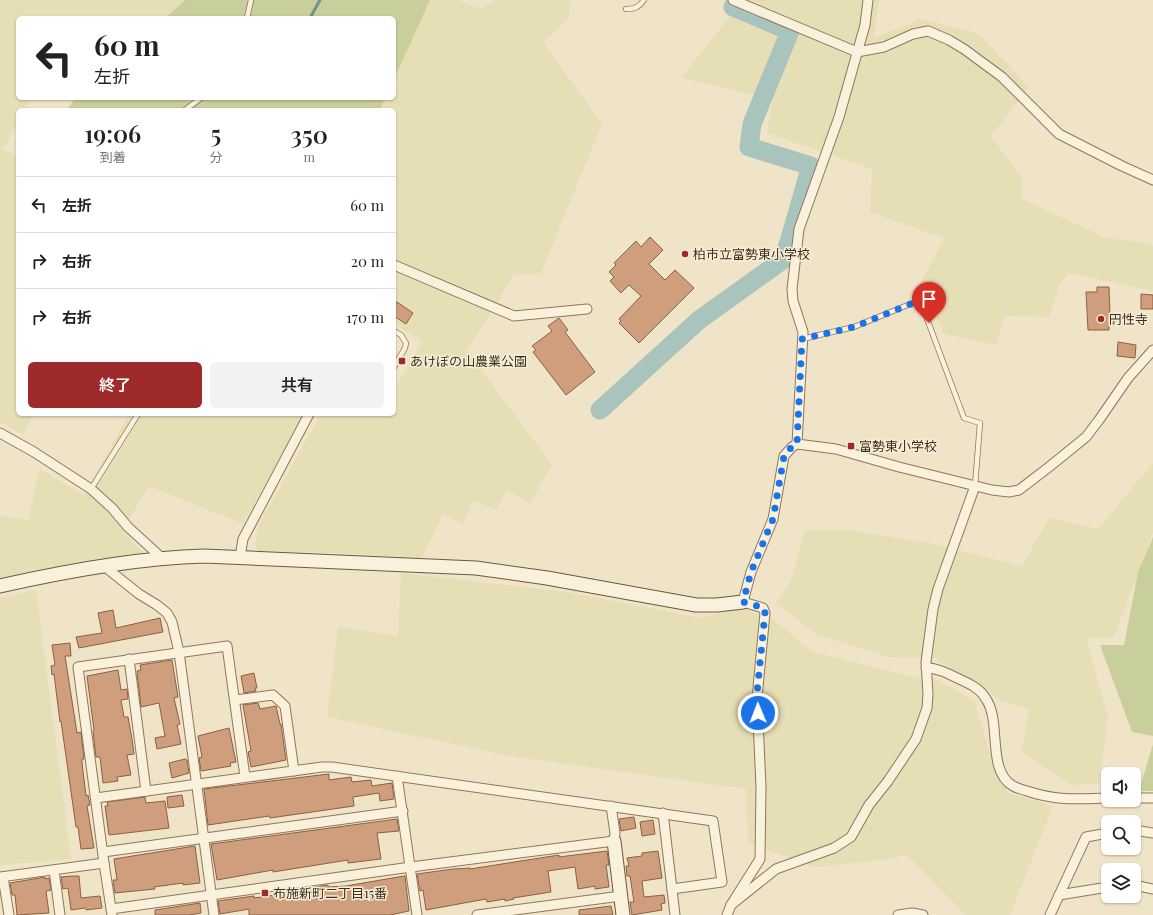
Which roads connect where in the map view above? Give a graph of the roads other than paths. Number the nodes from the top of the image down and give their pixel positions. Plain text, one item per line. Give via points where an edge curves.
1 (251, 0) edge
2 (644, 0) edge
3 (733, 0) edge
4 (868, 0) edge
5 (626, 8) dead end
6 (247, 16) edge
7 (857, 52) junction
8 (198, 100) edge
9 (188, 108) edge
10 (1153, 180) edge
11 (396, 266) edge
12 (587, 308) dead end
13 (396, 332) edge
14 (802, 339) junction
15 (1153, 350) edge
16 (396, 364) edge
17 (137, 416) edge
18 (308, 416) edge
19 (0, 433) edge
20 (797, 444) junction
21 (975, 486) junction
22 (91, 489) junction
23 (240, 557) junction
24 (163, 559) junction
25 (104, 566) junction
26 (0, 586) edge
27 (743, 602) junction
28 (179, 652) junction
29 (129, 659) junction
30 (926, 668) junction
31 (235, 700) junction
32 (294, 771) junction
33 (397, 776) junction
34 (245, 777) junction
35 (196, 784) junction
36 (146, 791) junction
37 (96, 798) junction
38 (1101, 798) edge
39 (1141, 798) edge
40 (1153, 798) edge
41 (611, 806) junction
42 (403, 811) junction
43 (663, 814) junction
44 (1141, 831) edge
45 (1153, 833) edge
46 (1101, 835) edge
47 (203, 839) junction
48 (614, 841) junction
49 (103, 852) junction
50 (104, 863) junction
51 (411, 867) junction
52 (54, 870) junction
53 (2, 877) edge
54 (1141, 886) edge
55 (672, 889) junction
56 (1101, 889) edge
57 (1153, 889) edge
58 (211, 894) junction
59 (1059, 895) junction
60 (621, 896) junction
61 (731, 905) junction
62 (112, 912) edge
63 (9, 915) edge
64 (60, 915) edge
65 (214, 915) edge
66 (417, 915) edge
67 (477, 915) edge
68 (623, 915) edge
69 (675, 915) edge
70 (727, 915) edge
71 (898, 915) edge
72 (923, 915) edge
73 (1050, 915) edge

1 - 6 lane
2 - 5 lane via 639,6
3 - 7 street
4 - 7 street via 865,25
7 - 10 street via 884,47 913,34 928,31 942,37 964,49 1002,77 1059,134
7 - 14 street via 839,116 799,229 792,289 793,301 803,332
8 - 9 lane
11 - 12 street via 514,316
13 - 16 lane via 406,343
14 - 20 street
14 - 21 lane via 854,327 920,300 964,418 980,423
15 - 21 street via 1128,378 1086,437 1049,468 1019,490 1009,492
17 - 22 lane
18 - 23 street via 244,539
19 - 22 street
20 - 21 street via 836,449
20 - 27 street via 784,456 773,519 751,572
21 - 30 street via 938,590 933,609
22 - 24 street via 112,508 128,528
23 - 24 street
23 - 27 street via 476,568 696,604
24 - 25 street
25 - 26 street
25 - 28 street via 167,613 172,622
27 - 61 street via 764,608 765,613 757,698 761,848 760,859
28 - 29 street
28 - 31 street via 227,646
28 - 35 street
29 - 36 street
29 - 37 street via 78,667
30 - 38 street via 934,668 966,682 988,700 999,767 1003,777 1012,786 1052,798
30 - 61 street via 927,708 916,739 888,781 868,805 851,837 834,848 776,869
31 - 32 street via 272,695 285,706
31 - 34 street
32 - 33 street via 332,767
32 - 34 street
33 - 41 street
33 - 42 street
34 - 35 street
35 - 36 street
35 - 47 street
36 - 37 street
37 - 49 street
39 - 40 street
41 - 43 street
41 - 48 street
42 - 47 street
42 - 51 street
43 - 55 street
43 - 55 street via 713,821 722,882
44 - 45 street
46 - 59 street via 1086,838
47 - 49 street
47 - 58 street
48 - 51 street
48 - 60 street
49 - 50 street
50 - 52 street
50 - 62 street
51 - 58 street
51 - 66 street
52 - 53 street
52 - 64 street
53 - 63 street
54 - 57 street
55 - 69 street
56 - 59 street
58 - 62 street
58 - 65 street
59 - 73 street
60 - 67 street
60 - 68 street
61 - 70 street
71 - 72 street

